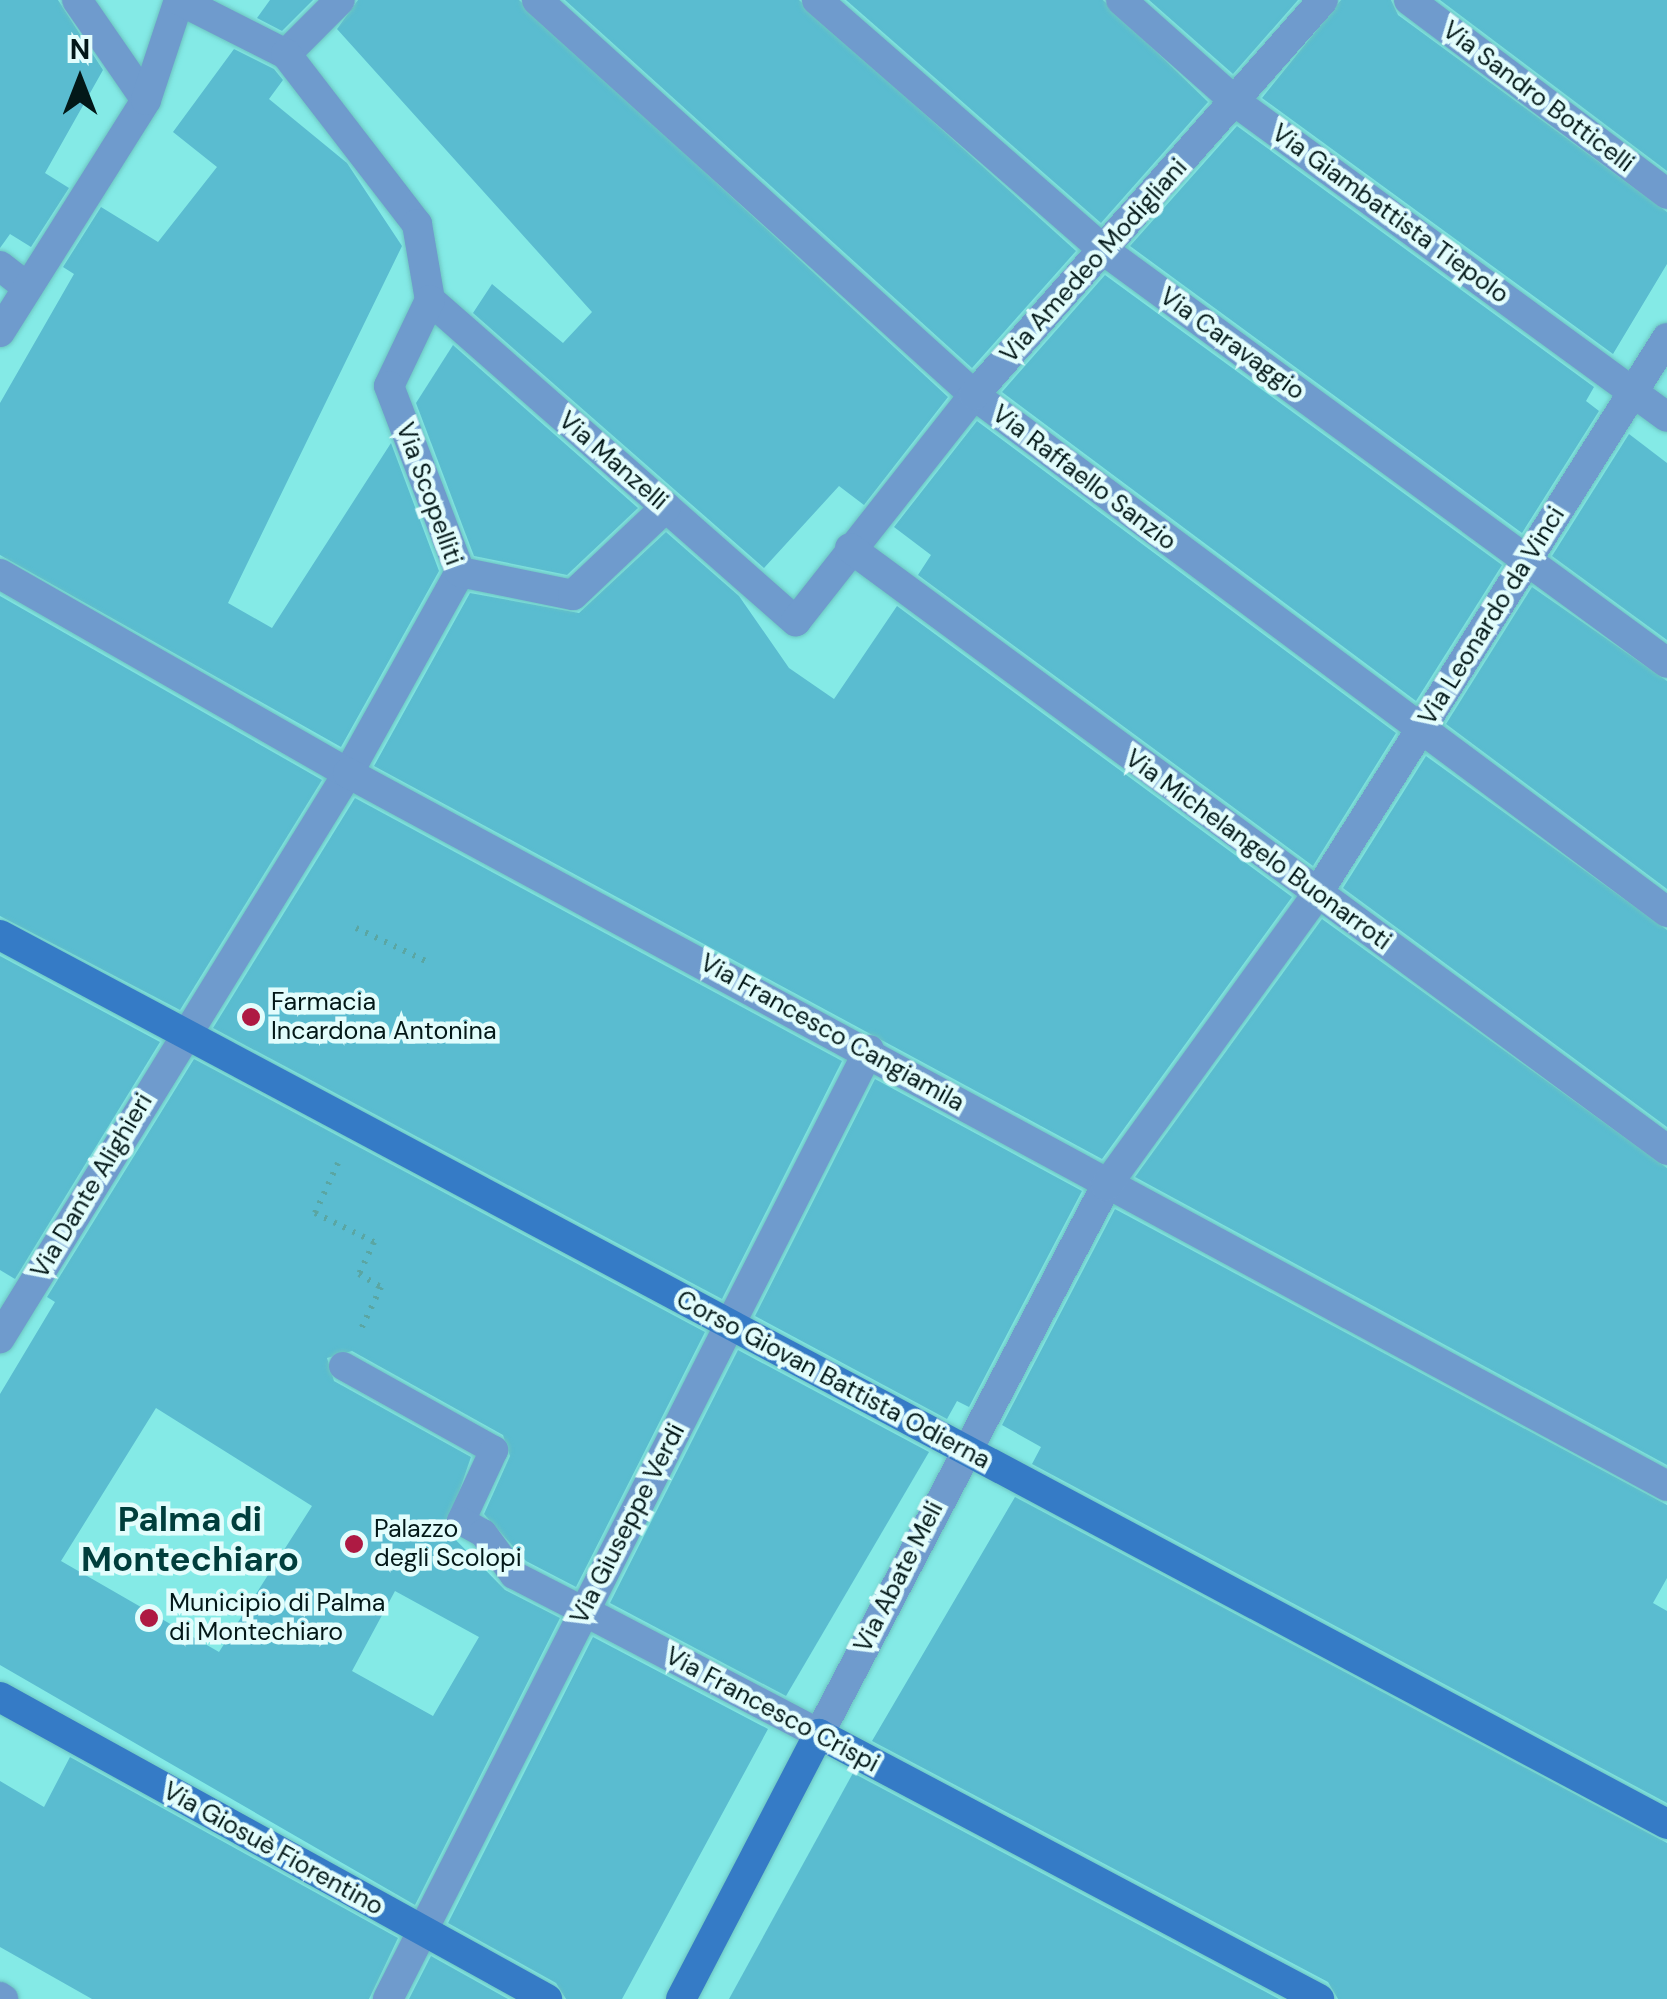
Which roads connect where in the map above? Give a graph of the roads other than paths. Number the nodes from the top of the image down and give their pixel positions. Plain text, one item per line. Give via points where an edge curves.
1 (77, 0) edge
2 (178, 0) edge
3 (340, 0) edge
4 (536, 0) edge
5 (816, 0) edge
6 (1121, 0) edge
7 (1323, 0) edge
8 (1408, 0) edge
9 (286, 54) junction
10 (146, 100) junction
11 (1237, 103) junction
12 (1667, 194) edge
13 (1102, 248) junction
14 (0, 266) edge
15 (27, 287) junction
16 (430, 300) junction
17 (0, 332) edge
18 (1667, 338) edge
19 (1633, 390) junction
20 (974, 395) junction
21 (1667, 418) edge
22 (666, 507) junction
23 (850, 548) junction
24 (1528, 559) junction
25 (460, 572) junction
26 (0, 574) edge
27 (796, 621) joint
28 (1667, 663) edge
29 (1419, 731) junction
30 (348, 773) junction
31 (1316, 894) junction
32 (1667, 912) edge
33 (0, 935) edge
34 (182, 1034) junction
35 (869, 1050) junction
36 (1667, 1150) edge
37 (1106, 1186) junction
38 (730, 1324) junction
39 (0, 1338) edge
40 (343, 1366) road end
41 (964, 1449) junction
42 (1667, 1486) edge
43 (584, 1610) junction
44 (0, 1696) edge
45 (818, 1734) junction
46 (1667, 1824) edge
47 (420, 1932) junction
48 (388, 1999) edge
49 (547, 1999) edge
50 (682, 1999) edge
51 (1319, 1999) edge

1 - 10 street
2 - 9 street
2 - 10 street
3 - 9 street
4 - 20 street, Via Raffaello Sanzio
5 - 13 street, Via Caravaggio
6 - 11 street, Via Giambattista Tiepolo
7 - 11 street, Via Amedeo Modigliani
8 - 12 street, Via Sandro Botticelli
9 - 16 street via 417,224
10 - 15 street
11 - 13 street, Via Amedeo Modigliani
11 - 19 street, Via Giambattista Tiepolo
13 - 20 street, Via Amedeo Modigliani
13 - 24 street, Via Caravaggio
14 - 15 street
15 - 17 street
16 - 22 street, Via Manzelli
16 - 25 street, Via Scopelliti via 390,386
18 - 19 street, Via Leonardo da Vinci
19 - 21 street, Via Giambattista Tiepolo
19 - 24 street, Via Leonardo da Vinci
20 - 23 street, Via Amedeo Modigliani
20 - 29 street, Via Raffaello Sanzio
22 - 25 street via 573,595
22 - 27 street, Via Manzelli
23 - 27 street, Via Amedeo Modigliani
23 - 31 street, Via Michelangelo Buonarroti
24 - 28 street, Via Caravaggio
24 - 29 street, Via Leonardo da Vinci
25 - 30 street, Via Scopelliti
26 - 30 street, Via Francesco Cangiamila
29 - 31 street, Via Leonardo da Vinci
29 - 32 street, Via Raffaello Sanzio
30 - 34 street, Via Scopelliti
30 - 35 street, Via Francesco Cangiamila
31 - 36 street, Via Michelangelo Buonarroti
31 - 37 street, Via Leonardo da Vinci
33 - 34 main road, Corso Giovan Battista Odierna
34 - 38 main road, Corso Giovan Battista Odierna
34 - 39 street, Via Dante Alighieri
35 - 37 street, Via Francesco Cangiamila
35 - 38 street, Via Giuseppe Verdi
37 - 41 street, Via Abate Meli
37 - 42 street, Via Francesco Cangiamila
38 - 41 main road, Corso Giovan Battista Odierna
38 - 43 street, Via Giuseppe Verdi
40 - 43 lane, Via Francesco Crispi via 494,1450 461,1521 514,1575
41 - 45 street, Via Abate Meli
41 - 46 main road, Corso Giovan Battista Odierna
43 - 45 street, Via Francesco Crispi
43 - 47 street, Via Giuseppe Verdi
44 - 47 main road, Via Giosuè Fiorentino
45 - 50 main road, Via Abate Meli
45 - 51 main road, Via Francesco Crispi
47 - 48 street, Via Giuseppe Verdi
47 - 49 main road, Via Giosuè Fiorentino

